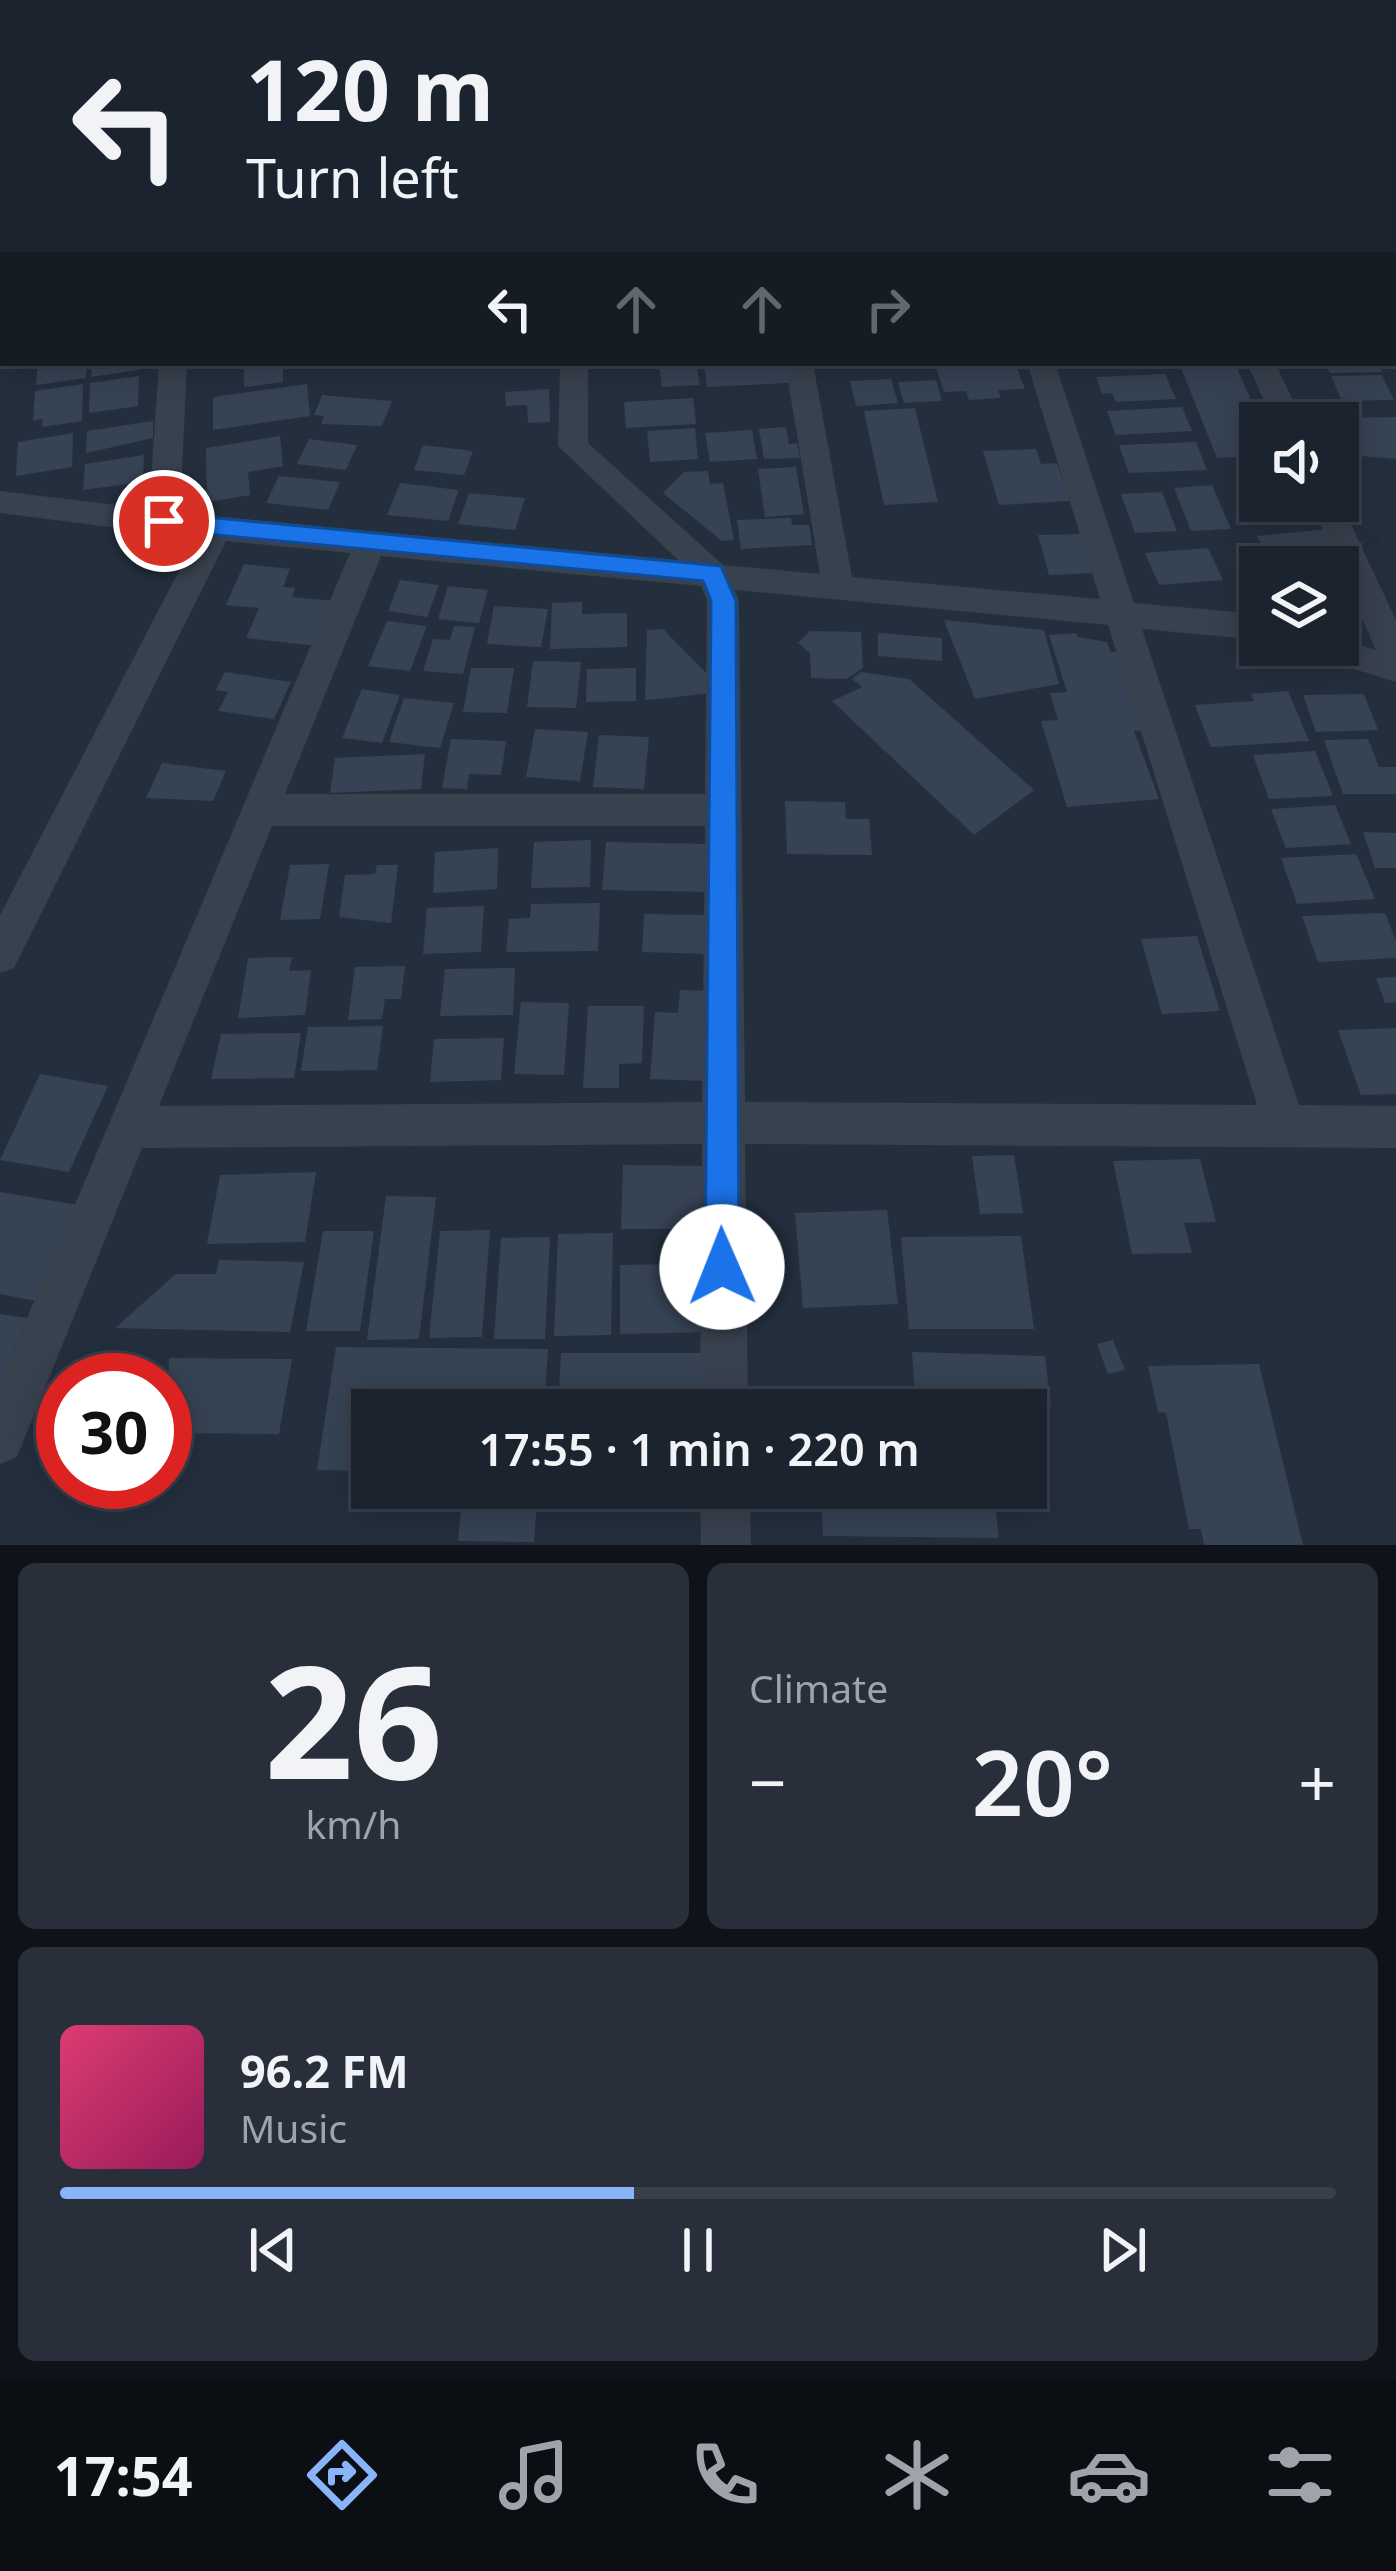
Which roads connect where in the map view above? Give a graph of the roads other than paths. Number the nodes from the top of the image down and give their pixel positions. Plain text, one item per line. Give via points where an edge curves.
1 (172, 366) edge
2 (574, 366) edge
3 (800, 366) edge
4 (1041, 366) edge
5 (1262, 366) edge
6 (1279, 402) edge
7 (0, 502) edge
8 (164, 521) junction
9 (1334, 522) edge
10 (216, 529) junction
11 (371, 542) junction
12 (712, 573) junction
13 (838, 586) junction
14 (1119, 610) junction
15 (1239, 624) edge
16 (1396, 656) edge
17 (1359, 657) edge
18 (1396, 668) edge
19 (261, 810) junction
20 (722, 810) junction
21 (0, 955) edge
22 (720, 1123) junction
23 (131, 1127) junction
24 (1396, 1127) edge
25 (1286, 1128) junction
26 (724, 1389) edge
27 (0, 1440) edge
28 (725, 1509) edge
29 (726, 1545) edge

1 - 8 street
2 - 12 street via 573,446
3 - 13 street
4 - 14 street
5 - 6 street
7 - 8 street
8 - 10 street
9 - 16 street
10 - 11 street
10 - 21 street
11 - 12 street
11 - 19 street
12 - 13 street
12 - 20 street via 723,601
13 - 14 street
14 - 15 street
14 - 25 street
17 - 18 street
19 - 20 street
19 - 23 street
20 - 22 street
22 - 23 street
22 - 25 street
22 - 26 street
23 - 27 street
24 - 25 street
28 - 29 street

